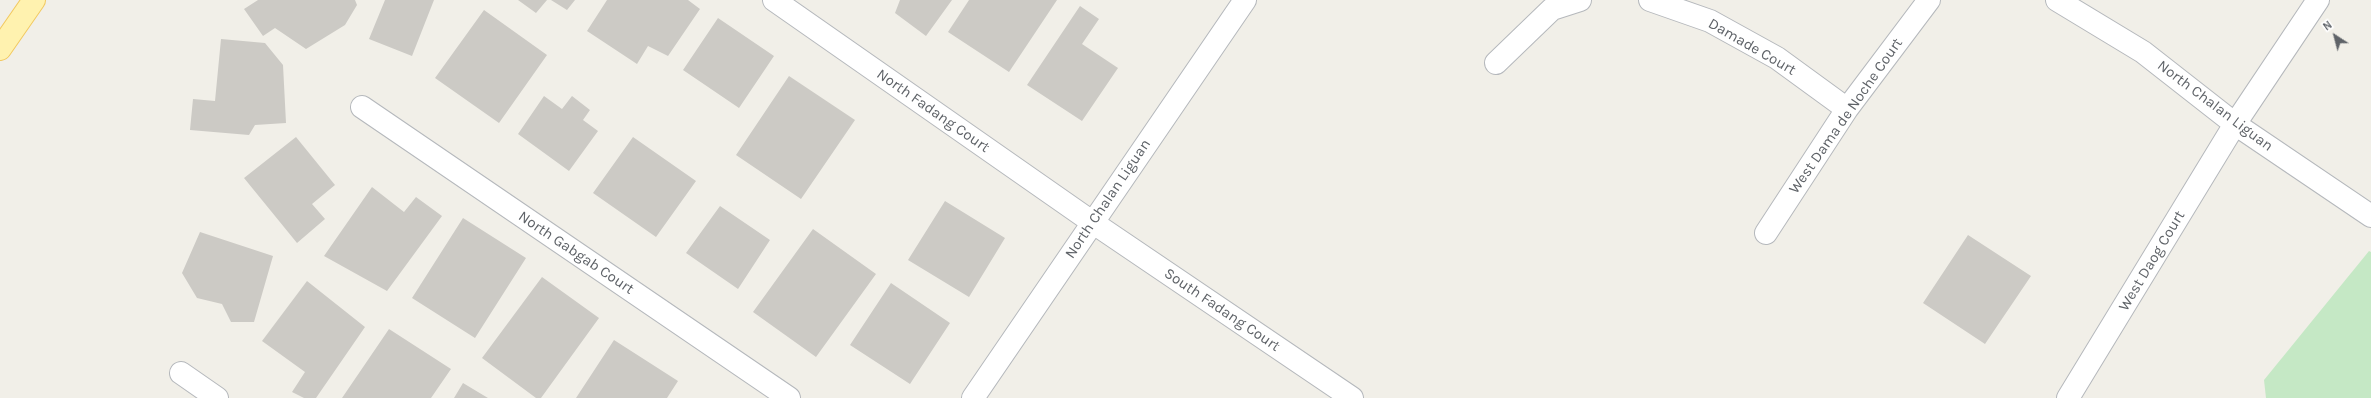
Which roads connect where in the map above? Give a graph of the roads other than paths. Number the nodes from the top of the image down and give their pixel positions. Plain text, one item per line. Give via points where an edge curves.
1 (34, 0) edge
2 (774, 0) edge
3 (1245, 0) edge
4 (1580, 0) edge
5 (1650, 0) edge
6 (1929, 0) edge
7 (2057, 0) edge
8 (2318, 0) edge
9 (0, 49) edge
10 (1496, 63) dead end
11 (362, 107) dead end
12 (1847, 109) junction
13 (2235, 124) junction
14 (2371, 216) edge
15 (1092, 222) junction
16 (1766, 233) dead end
17 (181, 373) dead end
18 (217, 398) edge
19 (789, 398) edge
20 (973, 398) edge
21 (1352, 398) edge
22 (2068, 398) edge

1 - 9 main road
2 - 15 street, North Fadang Court
3 - 15 street, North Chalan Liguan
4 - 10 street via 1552,9
5 - 12 street, Damade Court via 1710,21 1777,58
6 - 12 street, West Dama de Noche Court
7 - 13 street, North Chalan Liguan via 2143,52
8 - 13 street, West Daog Court
11 - 19 street, North Gabgab Court
12 - 16 street, West Dama de Noche Court
13 - 14 street, North Chalan Liguan
13 - 22 street, West Daog Court
15 - 20 street, North Chalan Liguan
15 - 21 street, South Fadang Court
17 - 18 street

